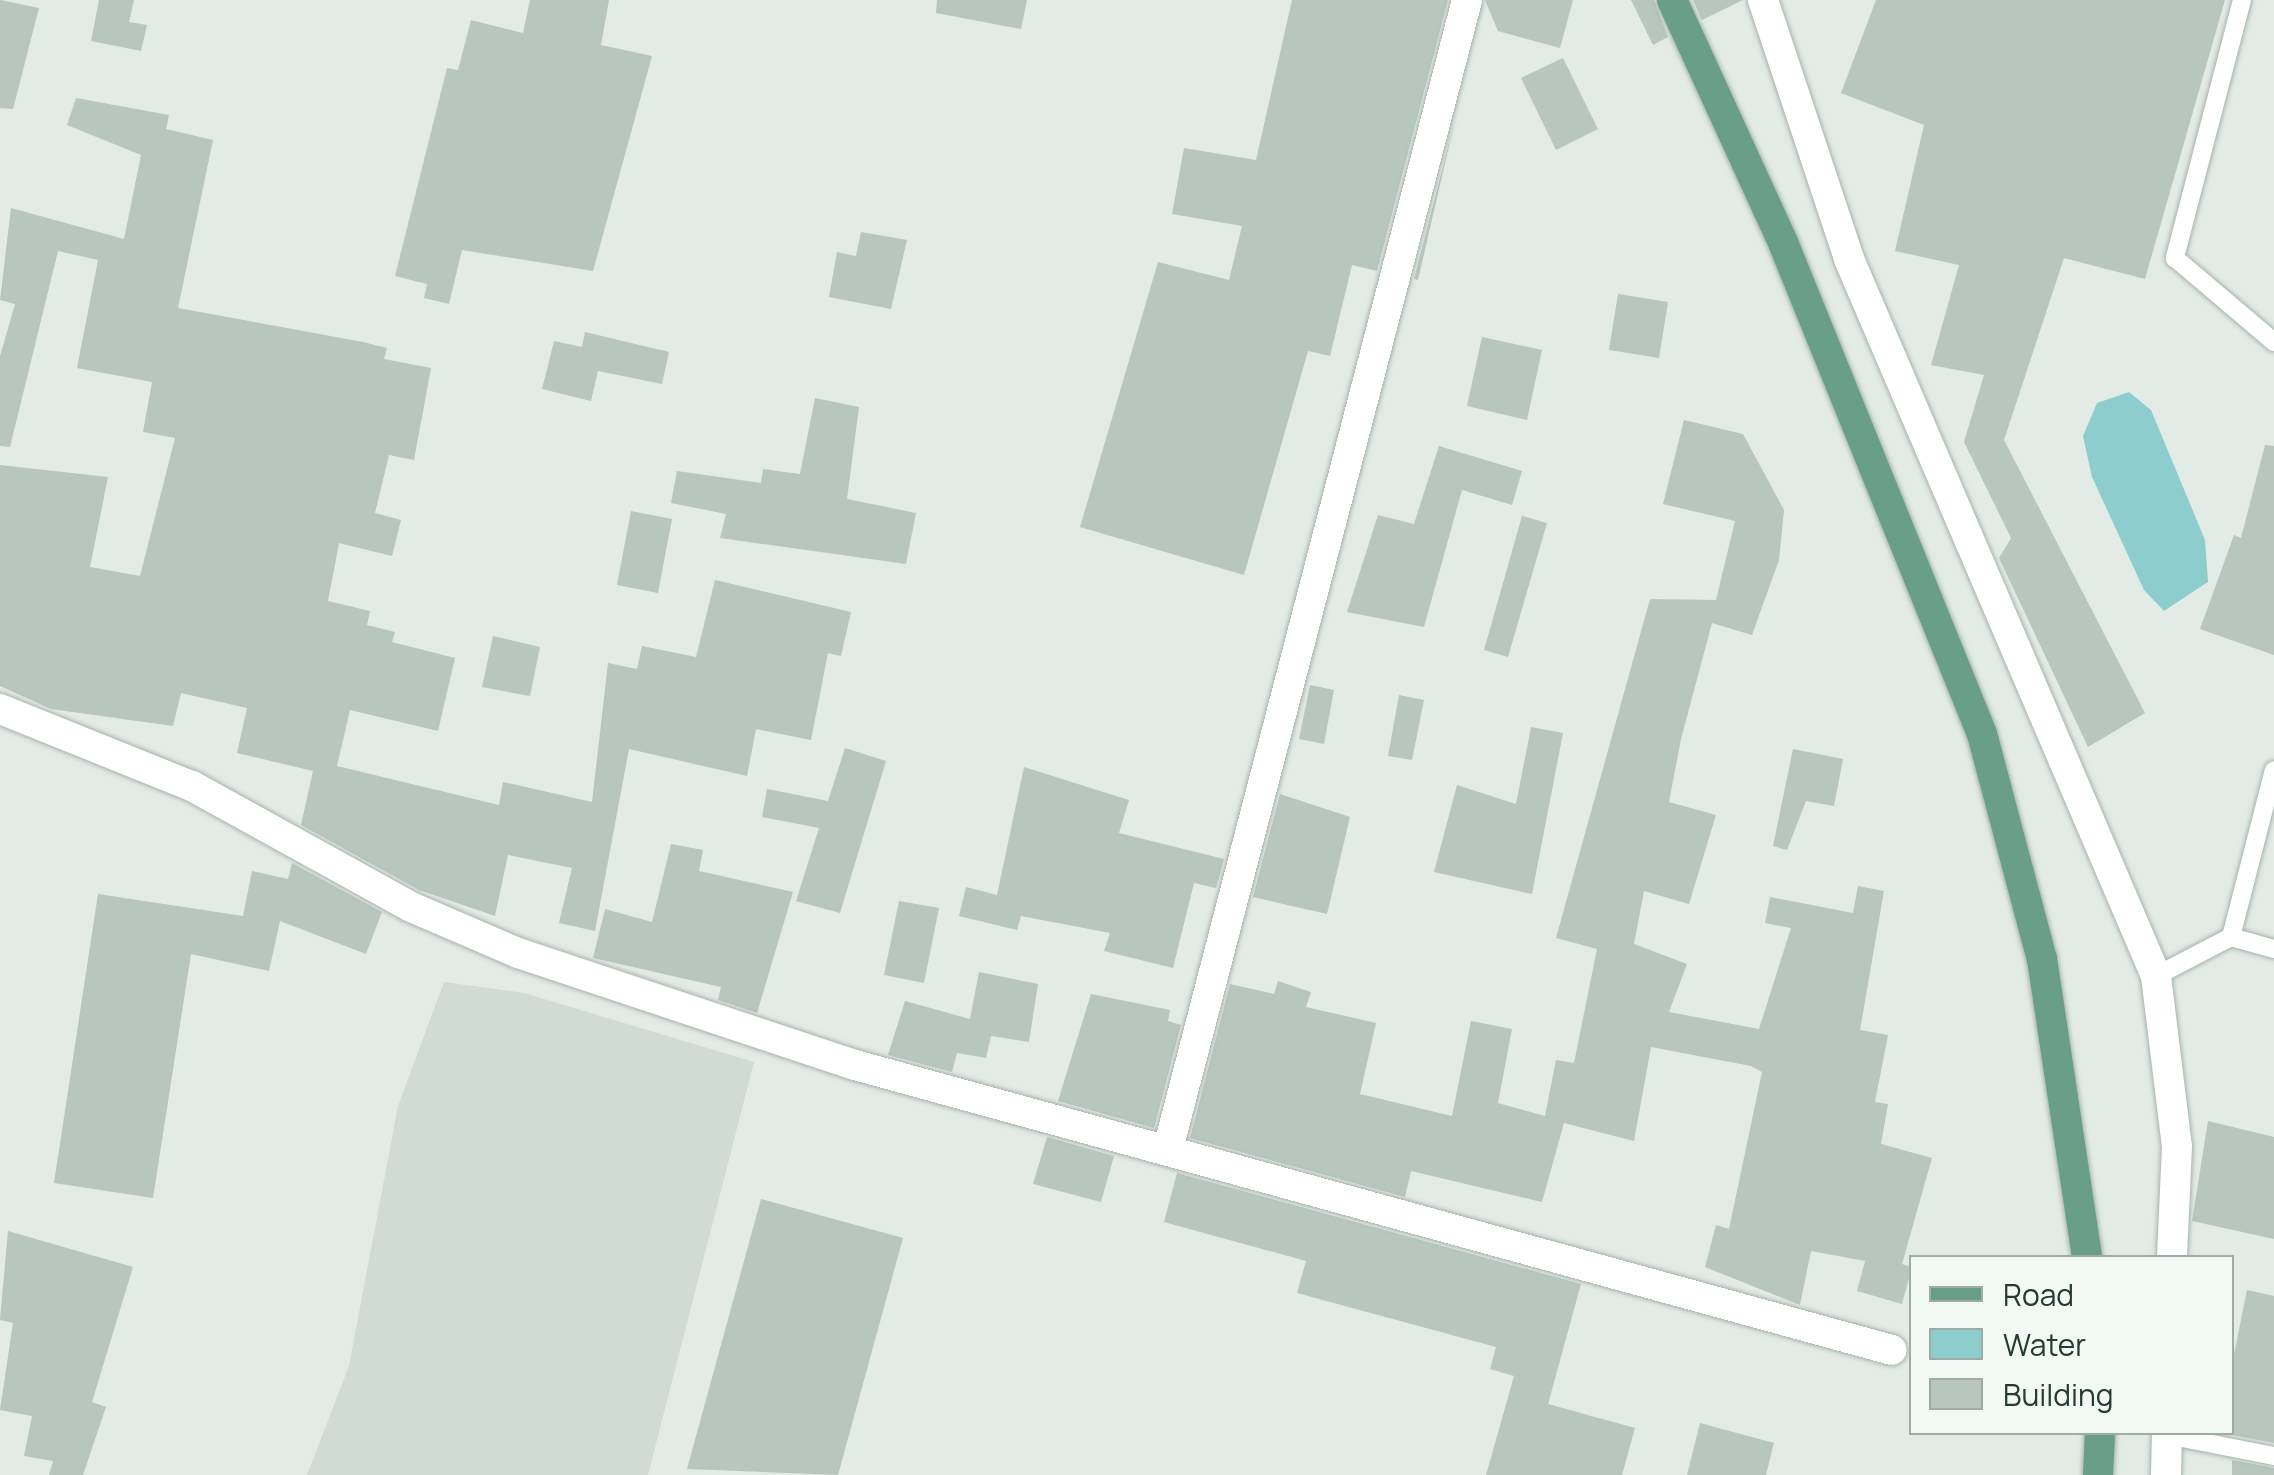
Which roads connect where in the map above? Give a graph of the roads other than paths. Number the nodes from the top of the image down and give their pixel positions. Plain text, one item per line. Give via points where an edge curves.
1 (1467, 0) edge
2 (1672, 0) edge
3 (1762, 0) edge
4 (2242, 0) edge
5 (2274, 342) edge
6 (0, 710) edge
7 (2274, 770) edge
8 (2230, 937) junction
9 (2274, 949) edge
10 (2156, 976) junction
11 (1168, 1149) junction
12 (2086, 1255) edge
13 (2172, 1255) edge
14 (1892, 1350) dead end
15 (2100, 1435) edge
16 (2167, 1435) edge
17 (2172, 1435) edge
18 (2274, 1456) edge
19 (2098, 1475) edge
20 (2166, 1475) edge

1 - 11 street
2 - 12 main road via 1784,245 1982,734 2042,959
3 - 10 street via 1849,259
4 - 5 lane via 2175,258
6 - 11 street via 192,786 411,907 518,953 856,1065
7 - 8 lane
8 - 9 lane
8 - 10 lane
10 - 13 street via 2177,1146
11 - 14 street
15 - 19 main road
16 - 20 street
17 - 18 lane

